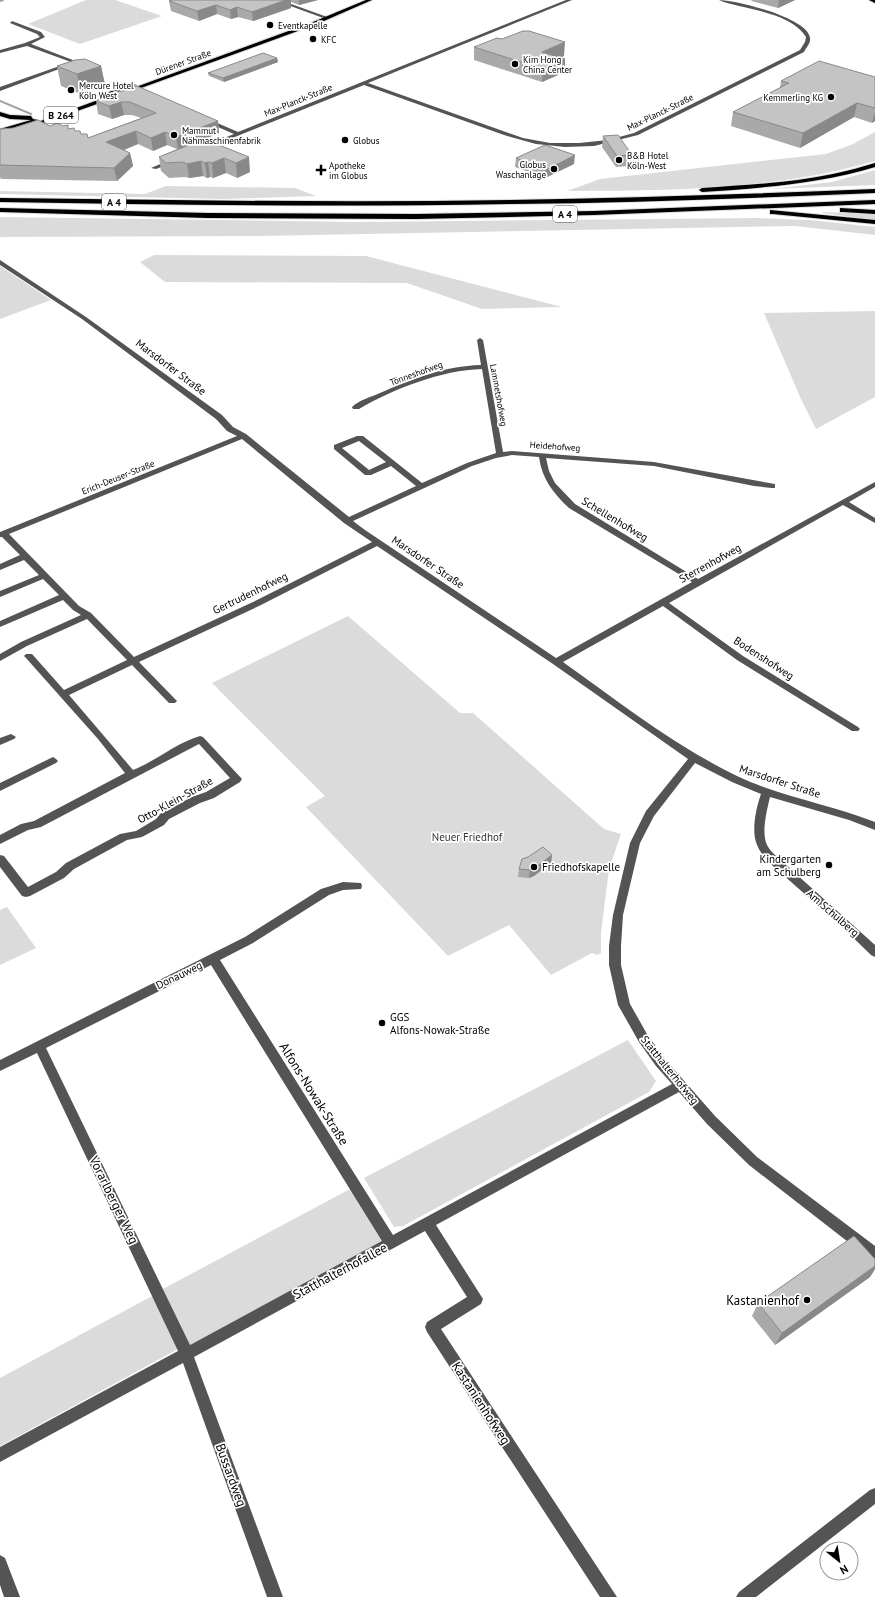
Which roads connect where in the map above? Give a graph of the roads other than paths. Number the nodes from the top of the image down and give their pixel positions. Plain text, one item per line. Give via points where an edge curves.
1 (276, 0) edge
2 (358, 0) edge
3 (370, 0) edge
4 (570, 0) edge
5 (721, 0) edge
6 (872, 0) edge
7 (875, 2) edge
8 (321, 16) junction
9 (328, 18) junction
10 (12, 22) dead end
11 (27, 44) junction
12 (0, 52) edge
13 (364, 83) junction
14 (124, 88) junction
15 (0, 89) edge
16 (130, 90) junction
17 (141, 94) edge
18 (4, 116) edge
19 (45, 116) junction
20 (202, 118) edge
21 (18, 125) junction
22 (24, 126) junction
23 (2, 131) edge
24 (239, 134) junction
25 (0, 137) edge
26 (200, 150) edge
27 (181, 157) edge
28 (875, 165) edge
29 (154, 168) dead end
30 (875, 191) edge
31 (0, 200) edge
32 (516, 201) junction
33 (875, 202) edge
34 (722, 208) junction
35 (0, 210) edge
36 (762, 210) junction
37 (875, 212) edge
38 (875, 222) edge
39 (0, 262) edge
40 (480, 340) dead end
41 (485, 367) junction
42 (356, 407) dead end
43 (243, 436) junction
44 (500, 454) junction
45 (542, 455) junction
46 (391, 463) junction
47 (875, 484) edge
48 (421, 486) junction
49 (772, 486) dead end
50 (843, 502) junction
51 (348, 521) junction
52 (875, 521) edge
53 (2, 534) edge
54 (377, 543) junction
55 (26, 556) junction
56 (0, 567) edge
57 (44, 576) junction
58 (699, 582) junction
59 (0, 594) edge
60 (64, 596) junction
61 (664, 603) junction
62 (88, 615) junction
63 (0, 624) edge
64 (29, 656) dead end
65 (0, 658) edge
66 (132, 661) junction
67 (556, 662) junction
68 (63, 694) junction
69 (172, 701) dead end
70 (855, 729) dead end
71 (11, 737) dead end
72 (0, 742) edge
73 (694, 758) junction
74 (53, 761) dead end
75 (131, 774) junction
76 (0, 787) edge
77 (767, 792) junction
78 (875, 826) edge
79 (0, 840) edge
80 (0, 859) edge
81 (357, 886) dead end
82 (875, 952) edge
83 (213, 959) junction
84 (40, 1047) junction
85 (0, 1066) edge
86 (680, 1086) junction
87 (426, 1223) junction
88 (391, 1244) junction
89 (875, 1254) edge
90 (188, 1353) junction
91 (0, 1455) edge
92 (875, 1495) edge
93 (0, 1564) edge
94 (12, 1597) edge
95 (275, 1597) edge
96 (609, 1597) edge
97 (744, 1597) edge

1 - 8 street
2 - 8 main road, Dürener Straße / B 264
3 - 9 main road, Dürener Straße / B 264
4 - 13 street, Max-Planck-Straße
5 - 13 street, Max-Planck-Straße via 784,18 805,31 808,42 802,51 624,139 573,145 522,139
6 - 7 highway
8 - 9 street
8 - 14 main road, Dürener Straße / B 264
9 - 16 main road, Dürener Straße / B 264
10 - 11 street via 43,37
11 - 12 street
11 - 15 street via 76,62
13 - 24 street, Max-Planck-Straße
14 - 16 street
14 - 19 main road, Dürener Straße / B 264
16 - 17 street
16 - 22 main road, Dürener Straße / B 264 via 31,126
18 - 19 main road, B 264 via 27,119
18 - 21 main road
18 - 22 main road
18 - 23 main road via 6,125
19 - 22 main road, Dürener Straße / B 264
20 - 24 street
21 - 22 main road
21 - 23 main road
22 - 25 main road, Dürener Straße / B 264
24 - 26 street, Max-Planck-Straße
27 - 29 street
28 - 32 highway via 832,177 783,184
30 - 32 highway, A 4 via 748,197
31 - 32 highway, A 4 via 228,204
33 - 34 highway, A 4
34 - 35 highway, A 4 via 407,216
34 - 36 highway
36 - 37 highway
36 - 38 highway
39 - 43 street, Marsdorfer Straße via 91,322 219,417 230,429
40 - 41 street, Lammetshofweg
41 - 42 street, Tönneshofweg via 457,368
41 - 44 street, Lammetshofweg
43 - 51 street, Marsdorfer Straße
43 - 53 street, Erich-Deuser-Straße
44 - 45 street, Heidehofweg
44 - 48 street, Heidehofweg
45 - 49 street, Heidehofweg via 654,464
45 - 58 street, Schellenhofweg via 549,482 572,506
46 - 46 street via 368,472 337,447 360,438
46 - 48 street
47 - 50 street, Sterrenhofweg
48 - 51 street, Heidehofweg
50 - 52 street
50 - 58 street, Sterrenhofweg
51 - 54 street, Marsdorfer Straße
53 - 55 street
54 - 66 street, Gertrudenhofweg via 256,604
54 - 67 street, Marsdorfer Straße
55 - 56 street
55 - 57 street
57 - 59 street
57 - 60 street
58 - 61 street, Sterrenhofweg
60 - 62 street
60 - 63 street
61 - 67 street, Sterrenhofweg
61 - 70 street, Bodenshofweg via 740,658
62 - 65 street via 24,644
62 - 66 street
64 - 68 street
66 - 68 street, Gertrudenhofweg
66 - 69 street
67 - 73 street, Marsdorfer Straße
68 - 75 street
71 - 72 street
73 - 77 street, Marsdorfer Straße via 735,780
73 - 86 street, Statthalterhofweg via 650,814 635,843 618,915 615,946 615,965 624,1005 643,1038
74 - 76 street
75 - 79 street, Otto-Klein-Straße via 64,810
75 - 80 street, Otto-Klein-Straße via 200,739 237,779 165,816 160,822 138,834 124,837 70,866 60,875 26,893
77 - 78 street, Marsdorfer Straße
77 - 82 street, Am Schulberg via 760,840 763,847 777,863
81 - 83 street, Donauweg via 343,886 325,892 249,940
83 - 84 street, Donauweg
83 - 88 street, Alfons-Nowak-Straße
84 - 85 street, Donauweg
84 - 90 street, Vorarlberger Weg
86 - 87 street, Statthalterhofallee
86 - 89 street, Statthalterhofweg via 753,1161
87 - 88 street, Statthalterhofallee
87 - 96 street, Kastanienhofweg via 476,1299 432,1328
88 - 90 street, Statthalterhofallee
90 - 91 street, Statthalterhofallee
90 - 95 street, Bussardweg
92 - 97 street
93 - 94 street

